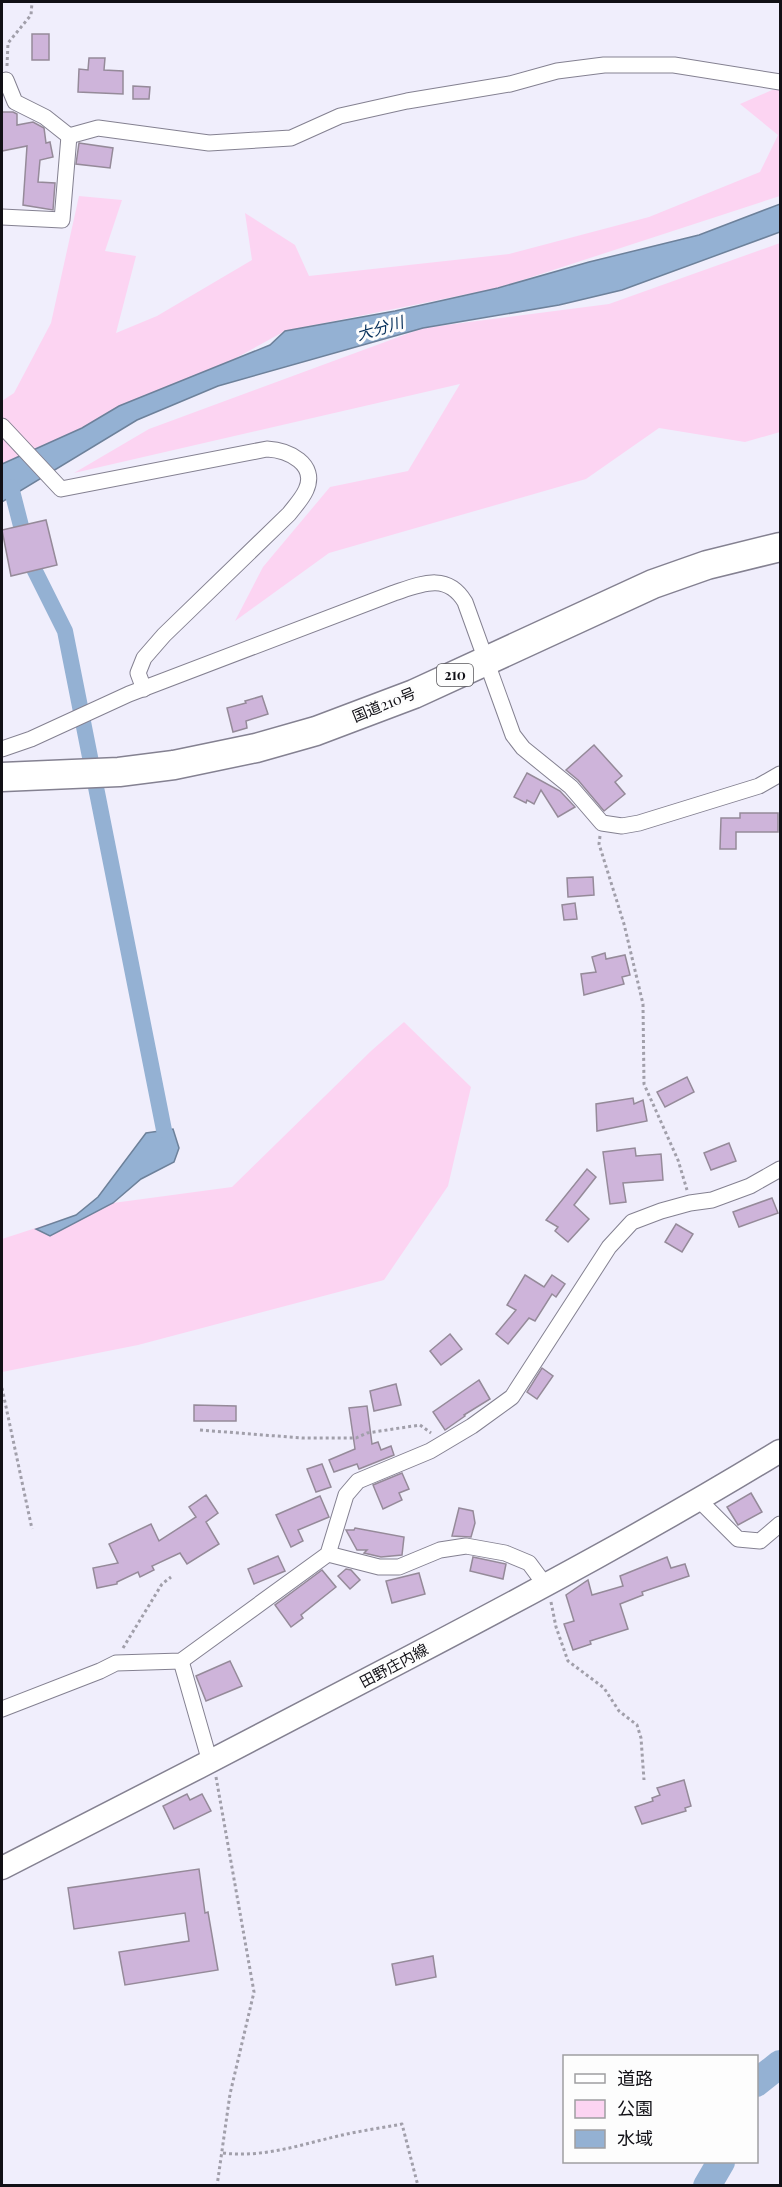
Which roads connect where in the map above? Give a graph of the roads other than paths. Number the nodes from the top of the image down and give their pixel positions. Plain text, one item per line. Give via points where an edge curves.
1 (6, 80) road end
2 (780, 82) edge
3 (69, 136) junction
4 (2, 217) edge
5 (2, 426) edge
6 (780, 547) edge
7 (486, 661) junction
8 (144, 688) junction
9 (2, 749) edge
10 (780, 774) edge
11 (2, 777) edge
12 (780, 1169) edge
13 (780, 1451) edge
14 (700, 1501) junction
15 (780, 1524) edge
16 (328, 1554) junction
17 (546, 1586) junction
18 (181, 1661) junction
19 (2, 1709) edge
20 (210, 1762) junction
21 (2, 1868) edge

1 - 3 street via 15,102 45,117
2 - 3 street via 674,65 604,65 557,71 510,84 340,116 291,138 209,143 98,128
3 - 4 street via 62,220
5 - 8 street via 61,489 267,449 295,456 305,467 305,492 289,514 144,658 138,673
6 - 7 highway, 国道210号 / 210 via 671,577
7 - 8 street via 460,594 441,583 426,583
7 - 10 street via 513,735 523,748 571,787 602,823 639,823 759,786
7 - 11 highway, 国道210号 / 210 via 386,706 307,734 202,760 119,772
8 - 9 street
12 - 16 street via 750,1186 712,1200 632,1222 609,1247 512,1397 430,1451 358,1481 346,1495
13 - 14 main road, 田野庄内線
14 - 15 street via 738,1539 760,1541
14 - 17 main road, 田野庄内線
16 - 17 street via 379,1567 399,1567 440,1550 466,1546 505,1553 529,1563
16 - 18 street
17 - 20 main road, 田野庄内線
18 - 19 street via 116,1663
18 - 20 street
20 - 21 main road, 田野庄内線

